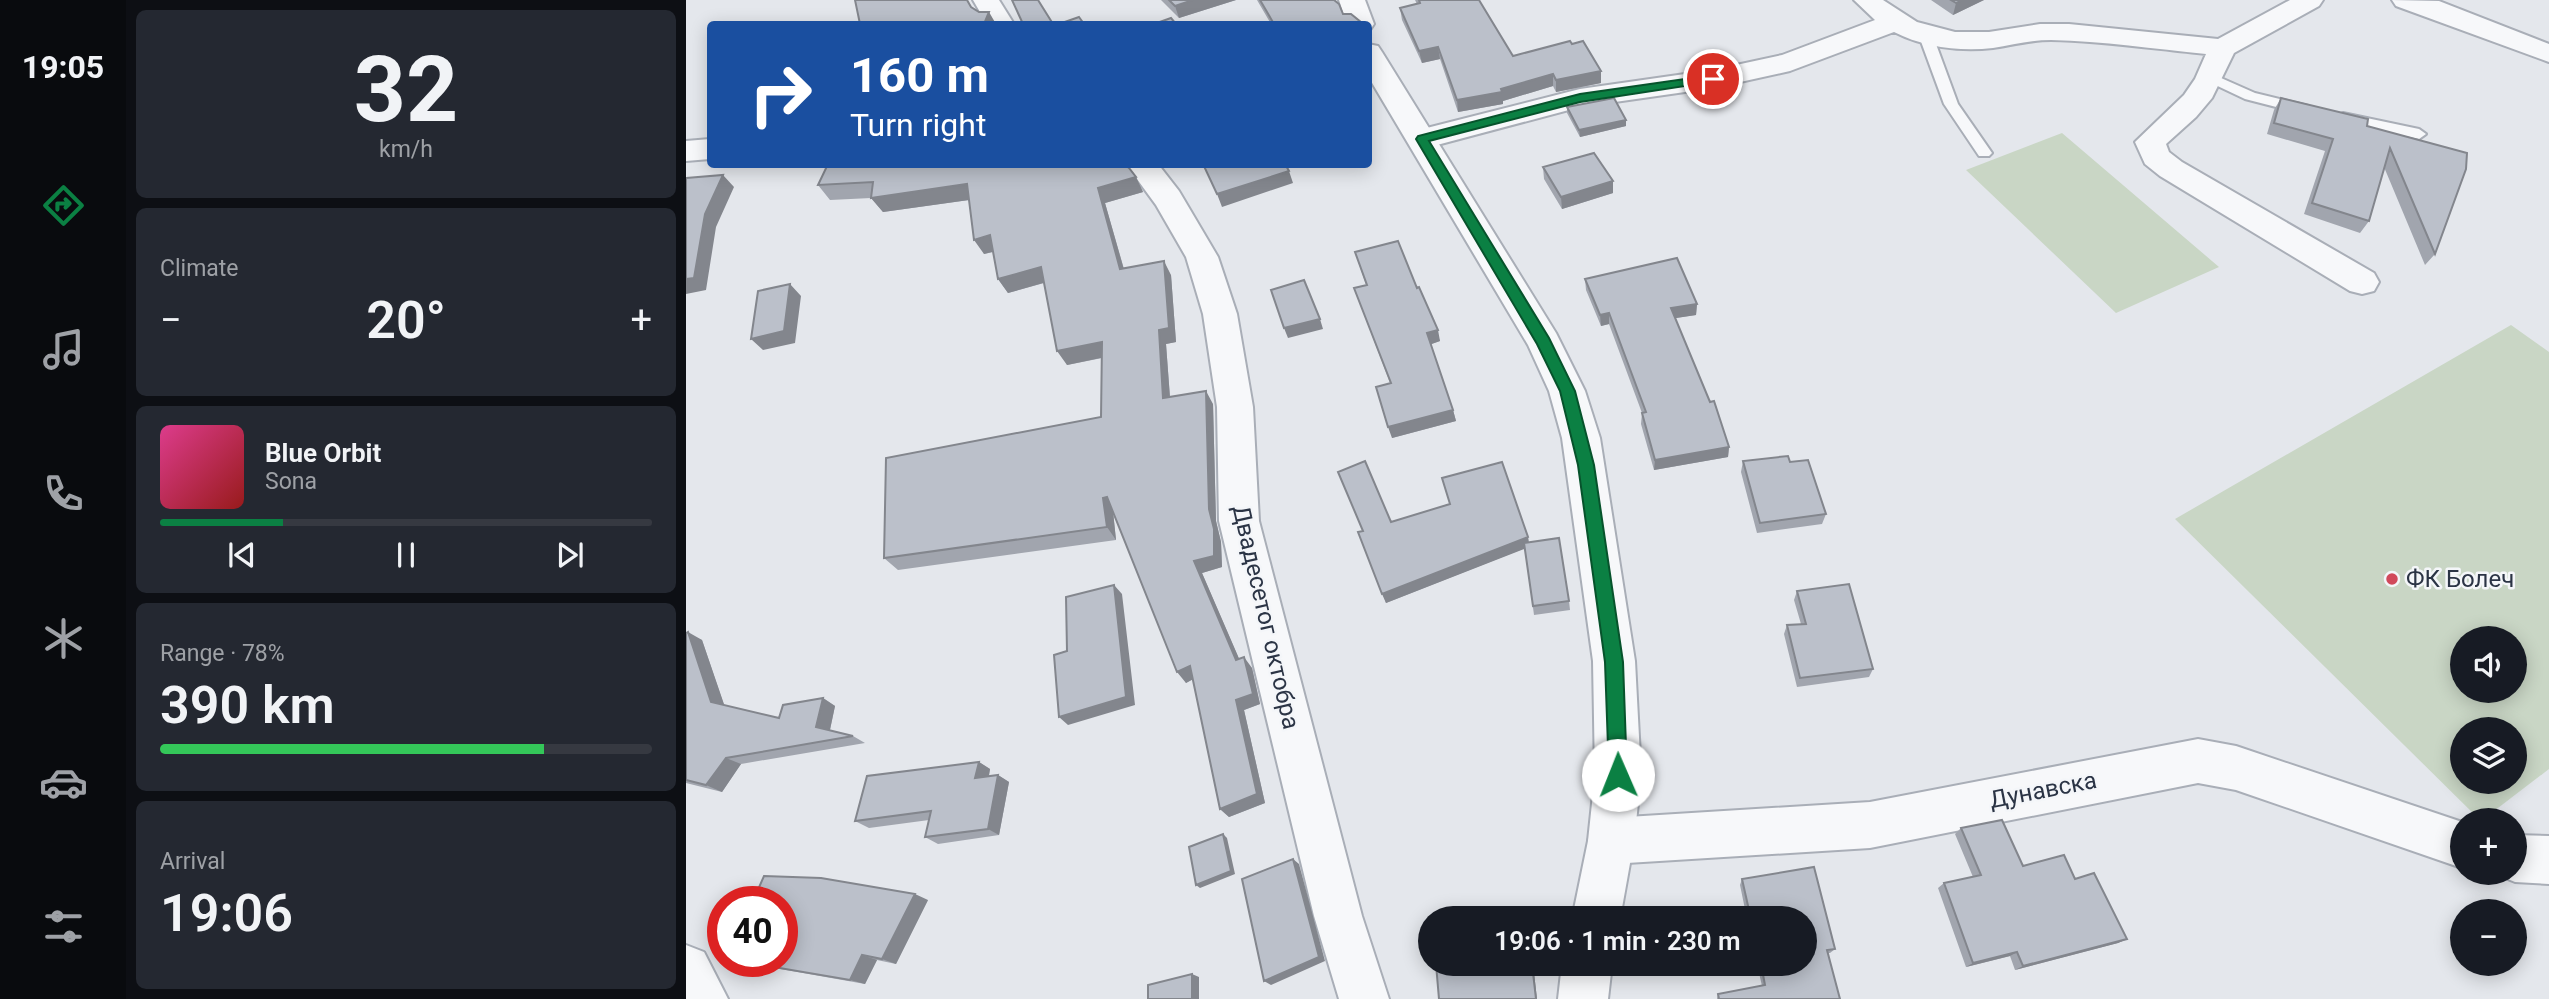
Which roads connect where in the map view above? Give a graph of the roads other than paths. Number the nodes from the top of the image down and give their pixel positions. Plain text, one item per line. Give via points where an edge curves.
1 (986, 0) edge
2 (1352, 0) edge
3 (1867, 0) edge
4 (2310, 0) edge
5 (2404, 0) edge
6 (998, 21) edge
7 (1359, 21) edge
8 (1894, 22) junction
9 (1926, 36) junction
10 (2222, 48) junction
11 (2549, 54) edge
12 (1372, 64) edge
13 (2212, 78) junction
14 (2419, 134) dead end
15 (1422, 139) junction
16 (707, 149) edge
17 (686, 151) edge
18 (1984, 153) dead end
19 (1144, 168) edge
20 (2362, 282) dead end
21 (1611, 841) junction
22 (2450, 841) edge
23 (2527, 859) edge
24 (2549, 860) edge
25 (1598, 906) edge
26 (686, 970) edge
27 (1586, 976) edge
28 (703, 999) edge
29 (1364, 999) edge
30 (1583, 999) edge

1 - 6 street
2 - 7 street
3 - 8 street
4 - 10 street
5 - 11 street
8 - 9 street
8 - 15 street via 1790,62 1713,79 1580,98
9 - 10 street via 1986,40 2045,32
9 - 18 lane via 1951,104
10 - 13 street
12 - 15 street
13 - 14 lane via 2250,96
13 - 20 street via 2195,102 2150,142 2156,157
15 - 21 street via 1544,342 1567,391 1581,438 1614,662 1618,775
16 - 17 street
19 - 29 street, Двадесетог октобра via 1202,257 1220,314 1235,407 1240,521 1338,916
21 - 22 street, Дунавска via 1870,825 2198,761 2236,768
21 - 25 street
23 - 24 street
26 - 28 street
27 - 30 street

